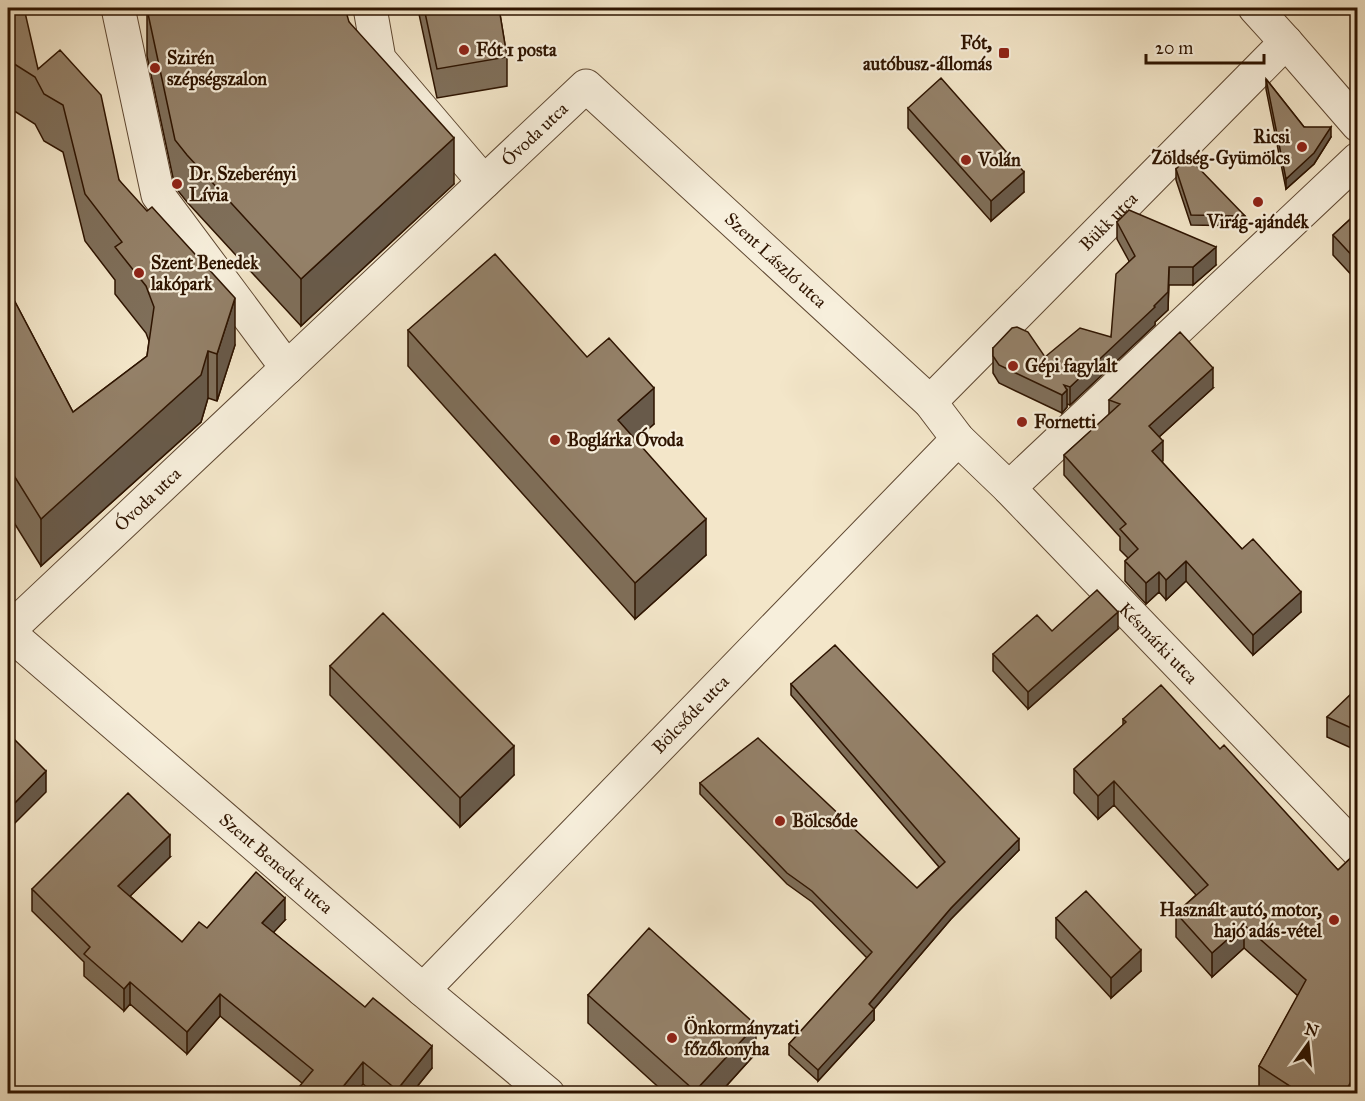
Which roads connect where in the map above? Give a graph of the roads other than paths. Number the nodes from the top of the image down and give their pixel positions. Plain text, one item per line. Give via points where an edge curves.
1 (370, 8) edge
2 (1255, 8) edge
3 (129, 22) edge
4 (1286, 42) junction
5 (586, 86) joint
6 (1358, 125) edge
7 (1358, 159) edge
8 (484, 182) junction
9 (287, 368) junction
10 (930, 402) junction
11 (958, 439) junction
12 (1009, 488) junction
13 (8, 631) edge
14 (1358, 851) edge
15 (423, 990) junction
16 (548, 1094) edge

1 - 8 street via 379,59
2 - 4 street
3 - 9 street via 158,195
4 - 6 street
4 - 10 street, Bükk utca
5 - 8 street, Óvoda utca
5 - 10 street, Szent László utca
7 - 12 street
8 - 9 street, Óvoda utca
9 - 13 street, Óvoda utca
10 - 11 street, Szent László utca
11 - 12 street, Késmárki utca
11 - 15 street, Bölcsőde utca
12 - 14 street, Késmárki utca
13 - 15 street, Szent Benedek utca
15 - 16 street, Szent Benedek utca

